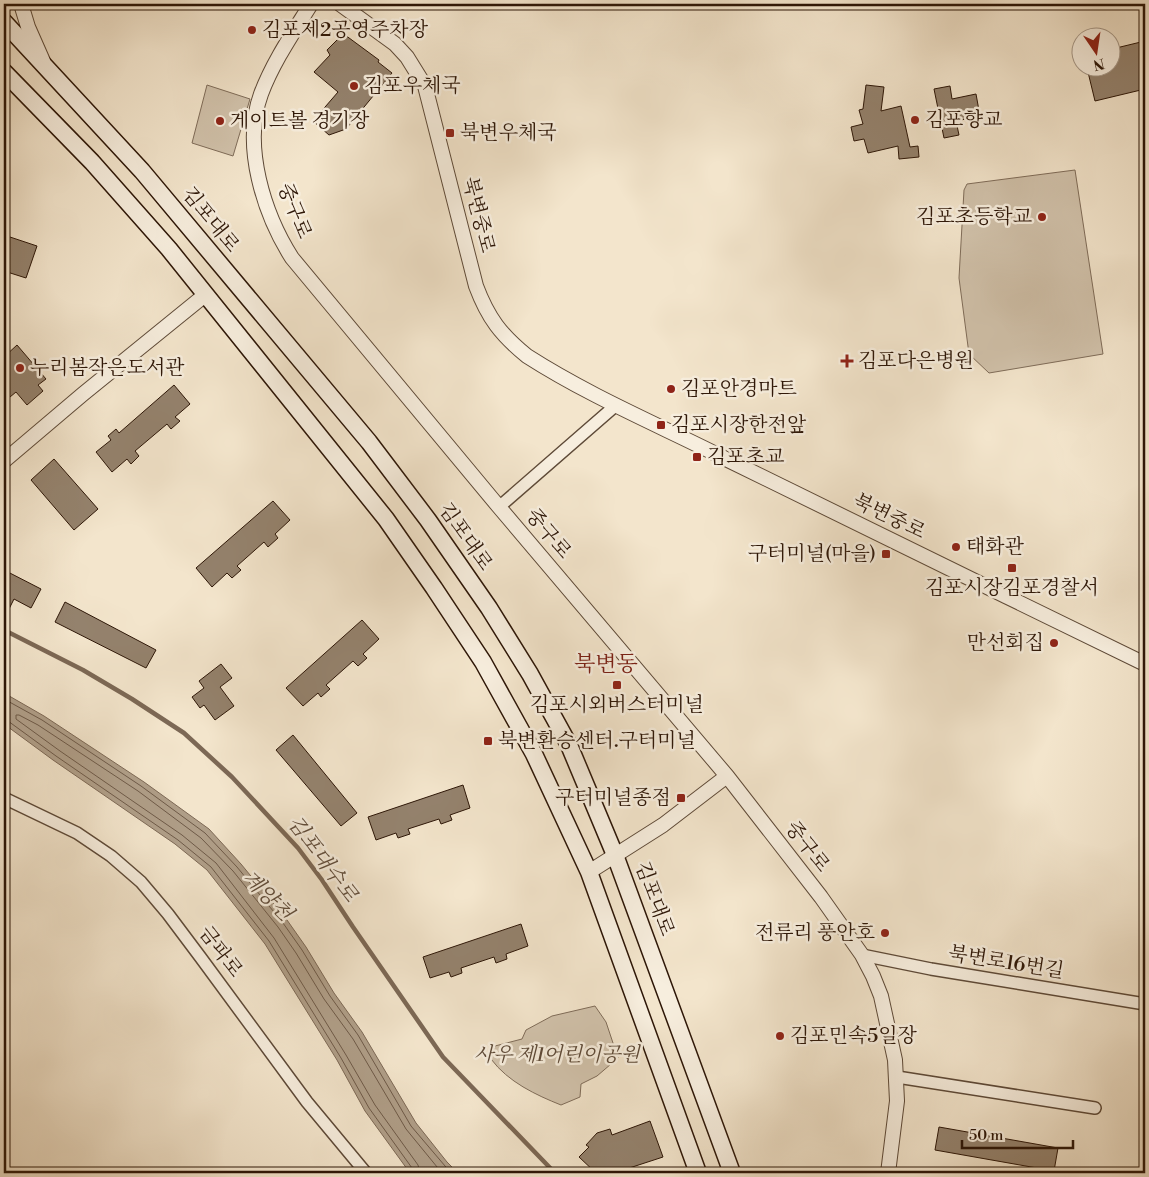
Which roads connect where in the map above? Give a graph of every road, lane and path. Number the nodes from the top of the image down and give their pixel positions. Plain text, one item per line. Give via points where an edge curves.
1 (21, 4) edge
2 (311, 4) edge
3 (340, 4) edge
4 (4, 22) edge
5 (47, 69) junction
6 (4, 72) edge
7 (205, 295) junction
8 (615, 406) junction
9 (4, 461) edge
10 (499, 507) junction
11 (1145, 664) edge
12 (727, 776) junction
13 (4, 798) edge
14 (615, 856) junction
15 (589, 872) junction
16 (862, 955) junction
17 (1145, 1004) edge
18 (897, 1076) junction
19 (1094, 1108) dead end
20 (366, 1173) edge
21 (698, 1173) edge
22 (732, 1173) edge
23 (888, 1173) edge

1 - 5 street
2 - 10 street, 중구로 via 268,79 257,110 254,149 273,224 292,258
3 - 8 street, 북변중로 via 394,44 407,57 425,86 476,286 492,321 527,356
4 - 5 main road, 김포대로
5 - 14 main road, 김포대로 via 187,224 369,442 428,520 489,608 534,682 569,745
6 - 7 main road via 92,162
7 - 9 street
7 - 15 main road via 386,519 434,588 483,662 534,754
8 - 10 street
8 - 11 street, 북변중로
10 - 12 street, 중구로
12 - 14 street via 663,825
12 - 16 street, 중구로
13 - 20 street, 금파로 via 77,833 141,882
14 - 15 street
14 - 22 main road, 김포대로
15 - 21 main road
16 - 17 street, 북변로16번길
16 - 18 street, 중구로 via 881,996
18 - 19 street
18 - 23 street, 중구로

